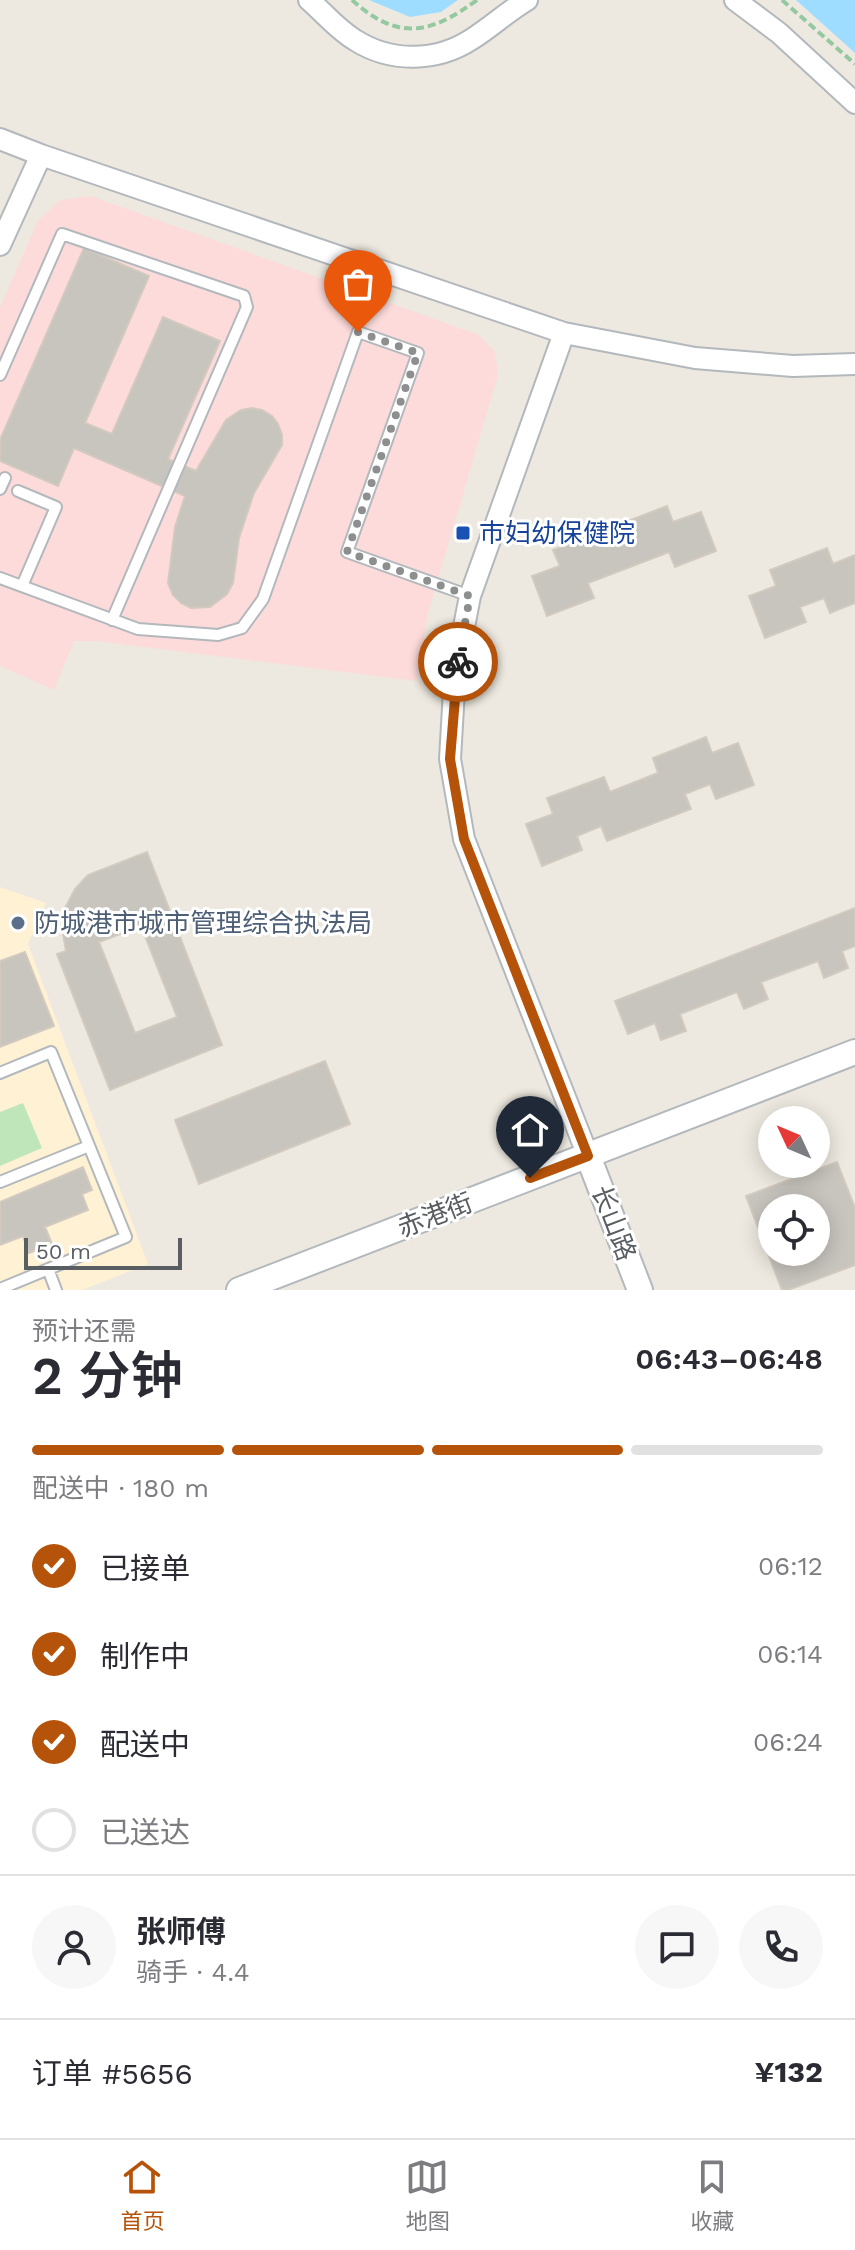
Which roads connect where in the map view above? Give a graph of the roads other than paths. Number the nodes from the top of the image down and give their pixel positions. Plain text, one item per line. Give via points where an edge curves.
1 (309, 0) edge
2 (527, 0) edge
3 (735, 0) edge
4 (855, 103) edge
5 (0, 139) edge
6 (41, 155) junction
7 (0, 245) edge
8 (564, 333) junction
9 (855, 364) edge
10 (0, 375) edge
11 (5, 478) dead end
12 (0, 489) edge
13 (18, 491) dead end
14 (0, 578) edge
15 (22, 586) junction
16 (470, 596) junction
17 (112, 620) junction
18 (855, 1052) edge
19 (0, 1073) edge
20 (89, 1146) junction
21 (588, 1156) junction
22 (0, 1182) edge
23 (48, 1269) junction
24 (0, 1289) edge
25 (56, 1290) edge
26 (239, 1290) edge
27 (640, 1290) edge

1 - 2 street via 355,40 406,57 437,55 470,41
3 - 4 street
5 - 6 street
6 - 7 street
6 - 8 street
8 - 9 street via 695,358 793,366
8 - 16 street
10 - 17 lane via 62,234 244,296 247,307
11 - 12 lane
13 - 15 lane via 56,507
14 - 15 lane
15 - 17 lane
16 - 17 lane via 347,552 418,353 358,332 263,599 242,628 218,635 138,629
16 - 21 street via 455,673 450,759 464,839
18 - 21 street, 赤港街
19 - 20 lane via 51,1052
20 - 22 lane
20 - 23 lane via 126,1237
21 - 26 street, 赤港街
21 - 27 street, 长山路
23 - 24 lane
23 - 25 lane

